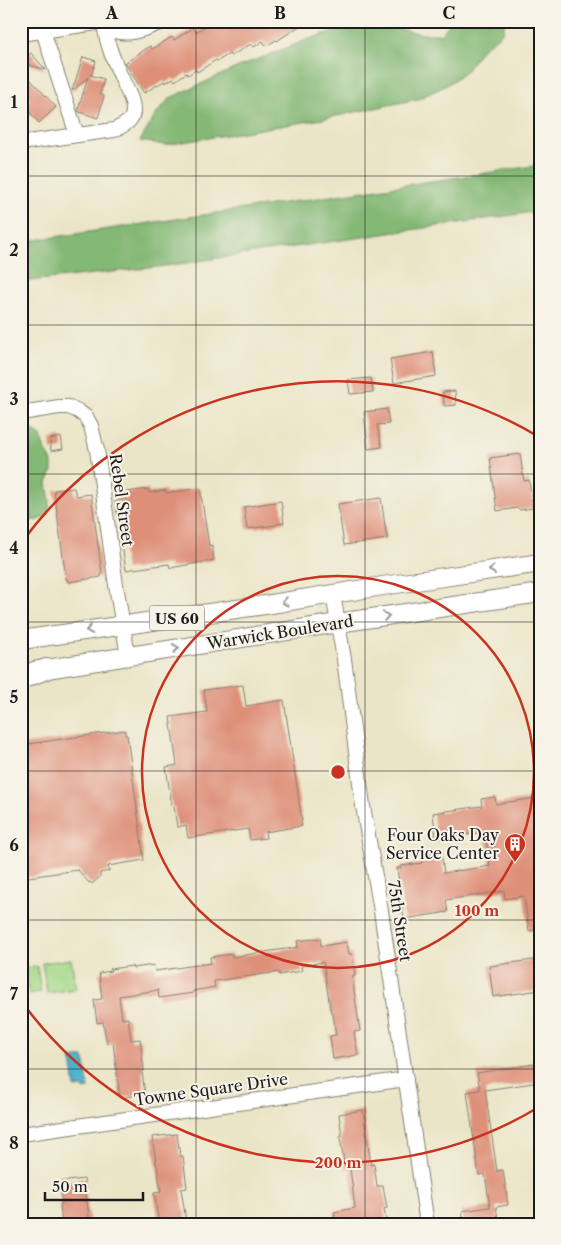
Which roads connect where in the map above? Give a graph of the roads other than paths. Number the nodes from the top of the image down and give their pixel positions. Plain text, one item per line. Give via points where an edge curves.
1 (164, 21) edge
2 (104, 22) edge
3 (43, 31) junction
4 (21, 34) edge
5 (77, 135) junction
6 (21, 143) edge
7 (21, 413) edge
8 (540, 563) edge
9 (540, 593) edge
10 (333, 594) junction
11 (338, 623) junction
12 (122, 625) junction
13 (21, 640) edge
14 (128, 656) junction
15 (46, 669) junction
16 (21, 673) edge
17 (21, 679) edge
18 (406, 1079) junction
19 (21, 1134) edge
20 (427, 1224) edge

1 - 2 street via 129,33 118,32
2 - 3 street
2 - 5 street via 109,48 134,107 130,121 124,126
3 - 4 street
3 - 5 street
5 - 6 street
7 - 12 street, Rebel Street via 69,408 86,417 91,426
8 -> 10 main road, Warwick Boulevard / US 60
11 -> 9 main road, Warwick Boulevard / US 60
10 - 11 street, 75th Street
10 -> 12 main road, Warwick Boulevard / US 60
14 -> 11 main road, Warwick Boulevard / US 60
11 - 18 street, 75th Street
12 -> 13 main road, Warwick Boulevard / US 60
12 - 14 street, Rebel Street
14 - 15 main road, Warwick Boulevard / US 60
15 - 16 main road, Warwick Boulevard / US 60
15 - 17 highway
18 - 19 street, Towne Square Drive
18 - 20 street, 75th Street

